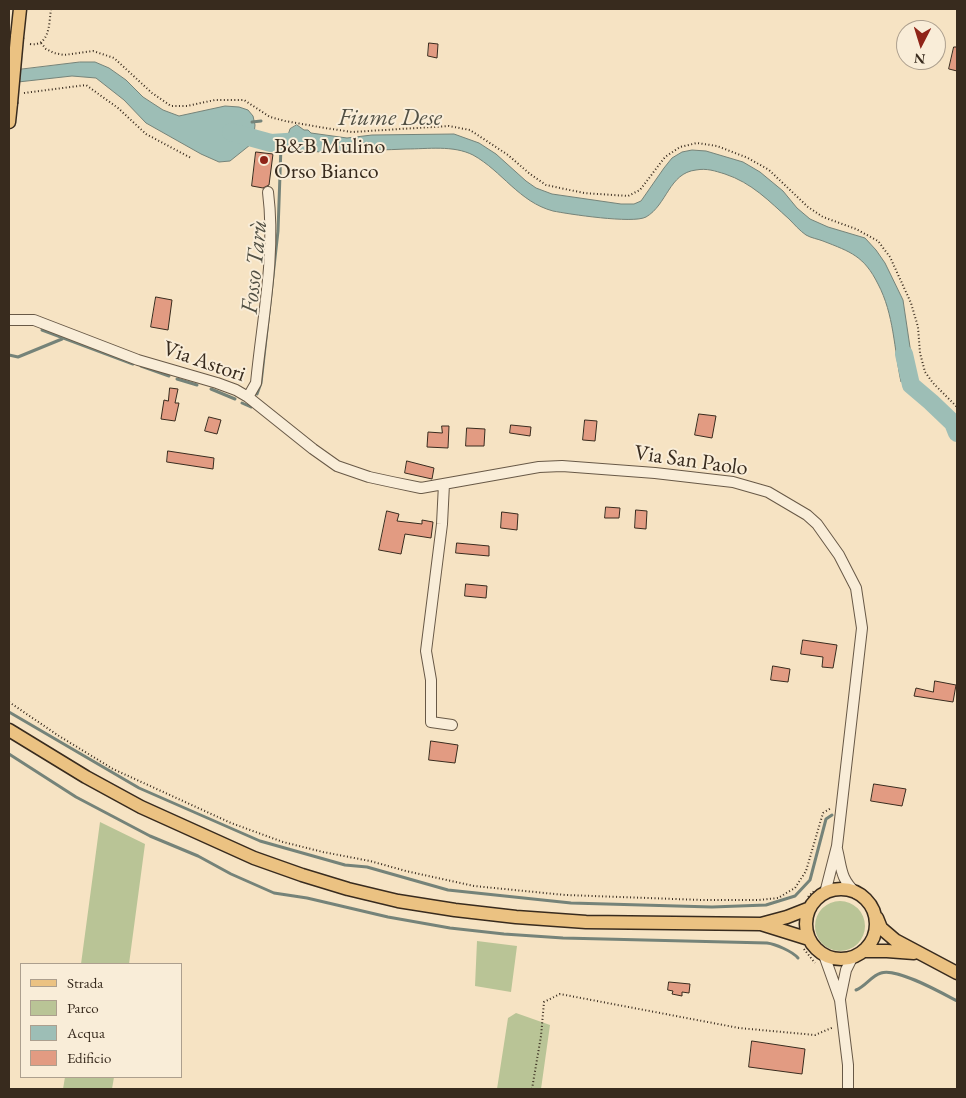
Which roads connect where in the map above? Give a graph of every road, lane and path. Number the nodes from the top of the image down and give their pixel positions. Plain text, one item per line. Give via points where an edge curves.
1 (20, 9) edge
2 (51, 9) edge
3 (41, 43) junction
4 (30, 44) dead end
5 (22, 93) dead end
6 (9, 122) edge
7 (191, 158) dead end
8 (268, 192) dead end
9 (9, 320) edge
10 (248, 397) junction
11 (957, 407) edge
12 (369, 477) joint
13 (444, 484) junction
14 (9, 702) edge
15 (452, 725) dead end
16 (9, 730) edge
17 (841, 810) junction
18 (837, 846) junction
19 (822, 889) junction
20 (856, 893) junction
21 (807, 904) junction
22 (874, 912) junction
23 (761, 924) junction
24 (806, 943) junction
25 (864, 951) junction
26 (919, 954) junction
27 (852, 958) junction
28 (821, 961) junction
29 (957, 974) edge
30 (840, 1000) junction
31 (843, 1024) junction
32 (532, 1089) edge
33 (848, 1089) edge

1 - 6 main road, bridge
2 - 3 path via 48,32
3 - 4 path
3 - 11 path via 54,53 64,55 93,51 114,58 170,106 244,100 270,117 352,132 449,126 470,130 546,185 584,193 628,196 640,190 665,156 697,142 748,158 769,170 823,217 878,240 890,257 911,303 925,372
5 - 7 path via 86,85 146,134
8 - 10 street via 267,276 256,383
9 - 10 street, Via Astori via 34,320 138,360 217,382
10 - 12 street, Via Astori via 337,466
12 - 13 street, Via San Paolo via 421,488
13 - 15 street via 426,651 431,680 431,722
13 - 17 street, Via San Paolo via 562,466 655,473 733,482 768,492 807,515 839,555 856,588 862,628
14 - 17 path via 113,768 231,824 323,852 474,886 565,895 703,900 778,898 795,888 806,871 823,813 830,808
16 - 23 main road via 141,807 254,858 348,889 398,901 516,917 586,922
17 - 18 street, Via San Paolo
18 - 19 street, Via San Paolo
18 - 20 street, Via San Paolo via 846,884
19 - 20 main road
19 - 21 path
19 - 21 main road via 814,902
20 - 22 main road
21 - 23 main road via 787,917
21 - 24 main road
22 - 25 main road via 875,933
22 - 26 main road via 881,928
23 - 24 main road
24 - 28 path
24 - 28 main road via 815,948
25 - 26 main road
25 - 27 main road
26 - 29 main road
27 - 28 main road
27 - 30 street
28 - 30 street
30 - 31 street
31 - 32 path via 815,1035 739,1028 560,994 544,1002
31 - 33 street

